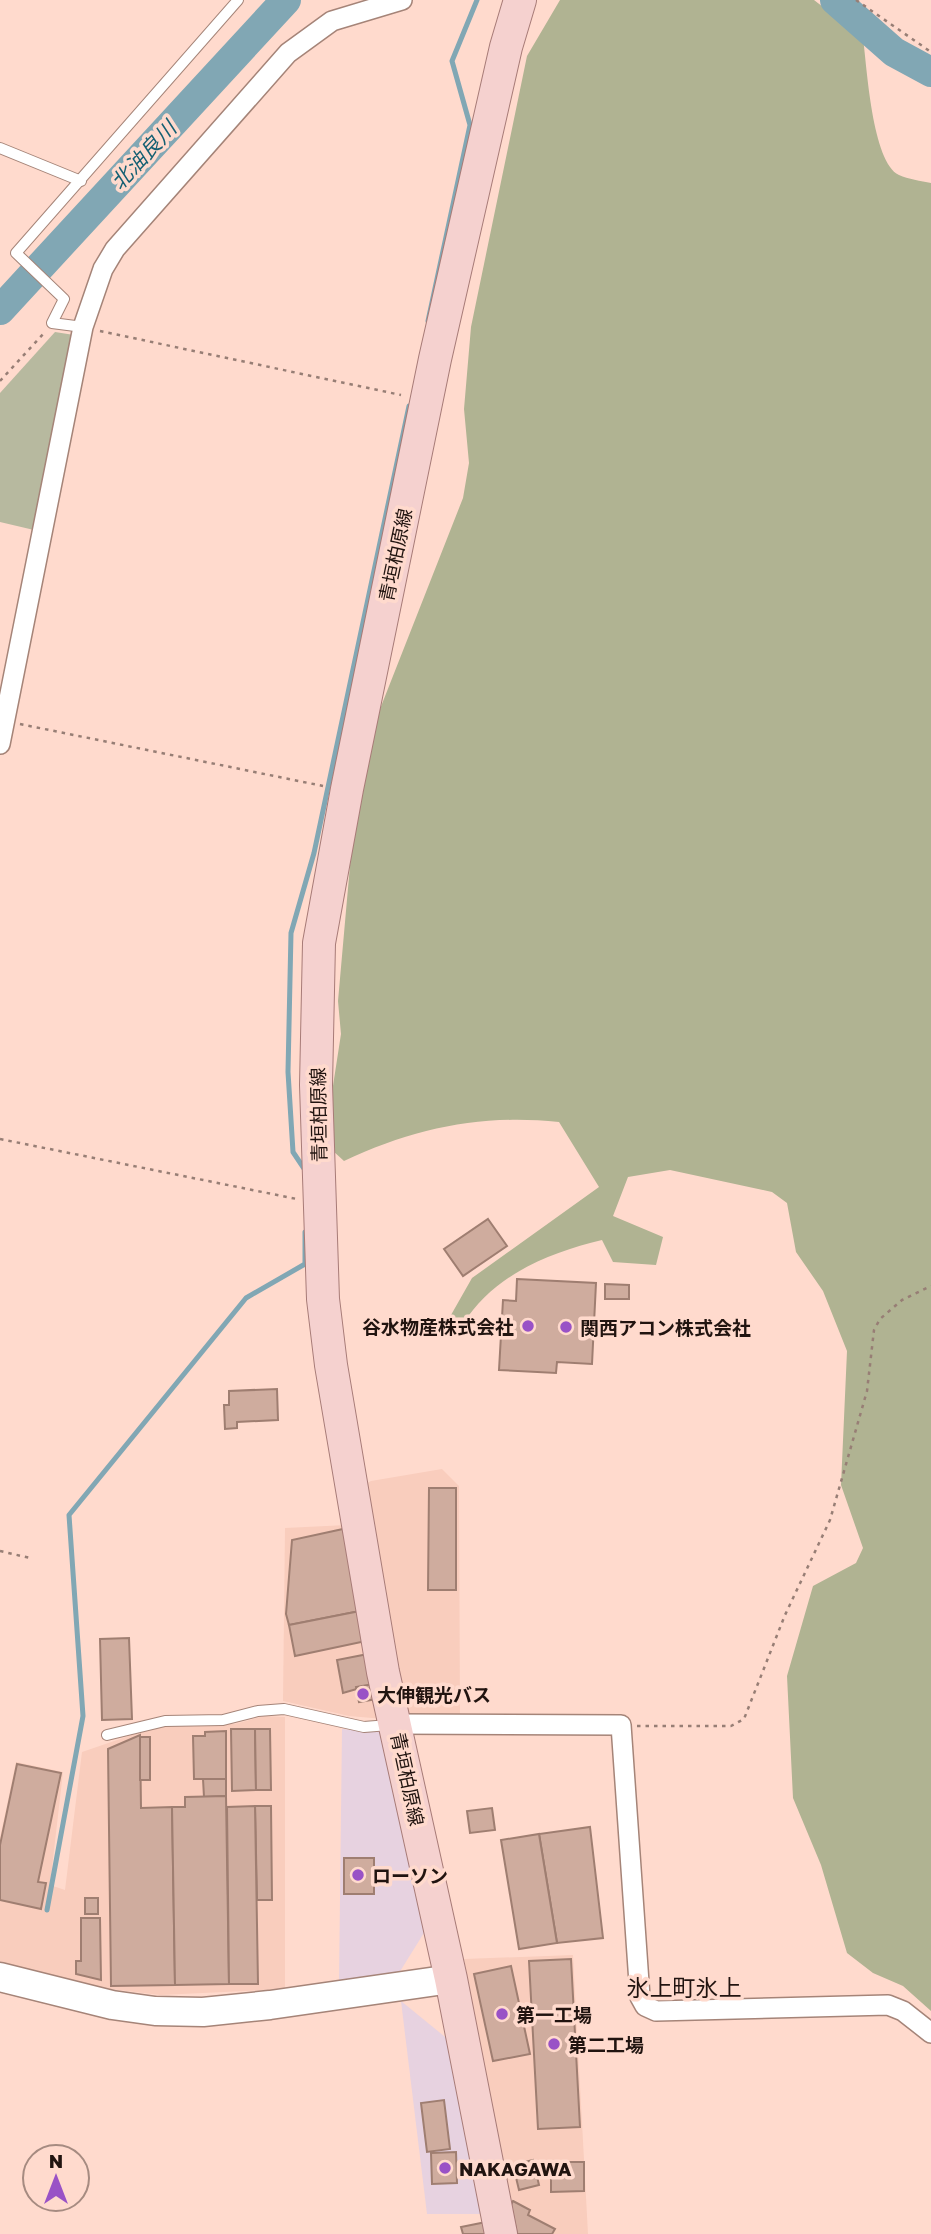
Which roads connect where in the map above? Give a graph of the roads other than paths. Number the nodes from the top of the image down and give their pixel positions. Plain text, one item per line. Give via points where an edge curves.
1 (238, 0) edge
2 (402, 0) edge
3 (520, 0) edge
4 (0, 148) edge
5 (81, 181) junction
6 (83, 327) junction
7 (0, 744) edge
8 (397, 1724) junction
9 (107, 1735) dead end
10 (0, 1977) edge
11 (451, 1979) junction
12 (931, 2033) edge
13 (501, 2234) edge

1 - 5 lane
2 - 6 street via 332,21 288,53 115,249 103,269
3 - 8 main road, 青垣柏原線 via 435,359 346,789 319,943 316,1085 323,1299 383,1672
4 - 5 lane
5 - 6 lane via 16,253 64,299 52,323
6 - 7 street
8 - 9 lane via 364,1727 284,1709 223,1720 165,1721
8 - 11 main road, 青垣柏原線
8 - 12 street via 621,1726 640,1997 645,2006 656,2011 888,2005
10 - 11 street via 112,2005 202,2012
11 - 13 main road, 青垣柏原線

